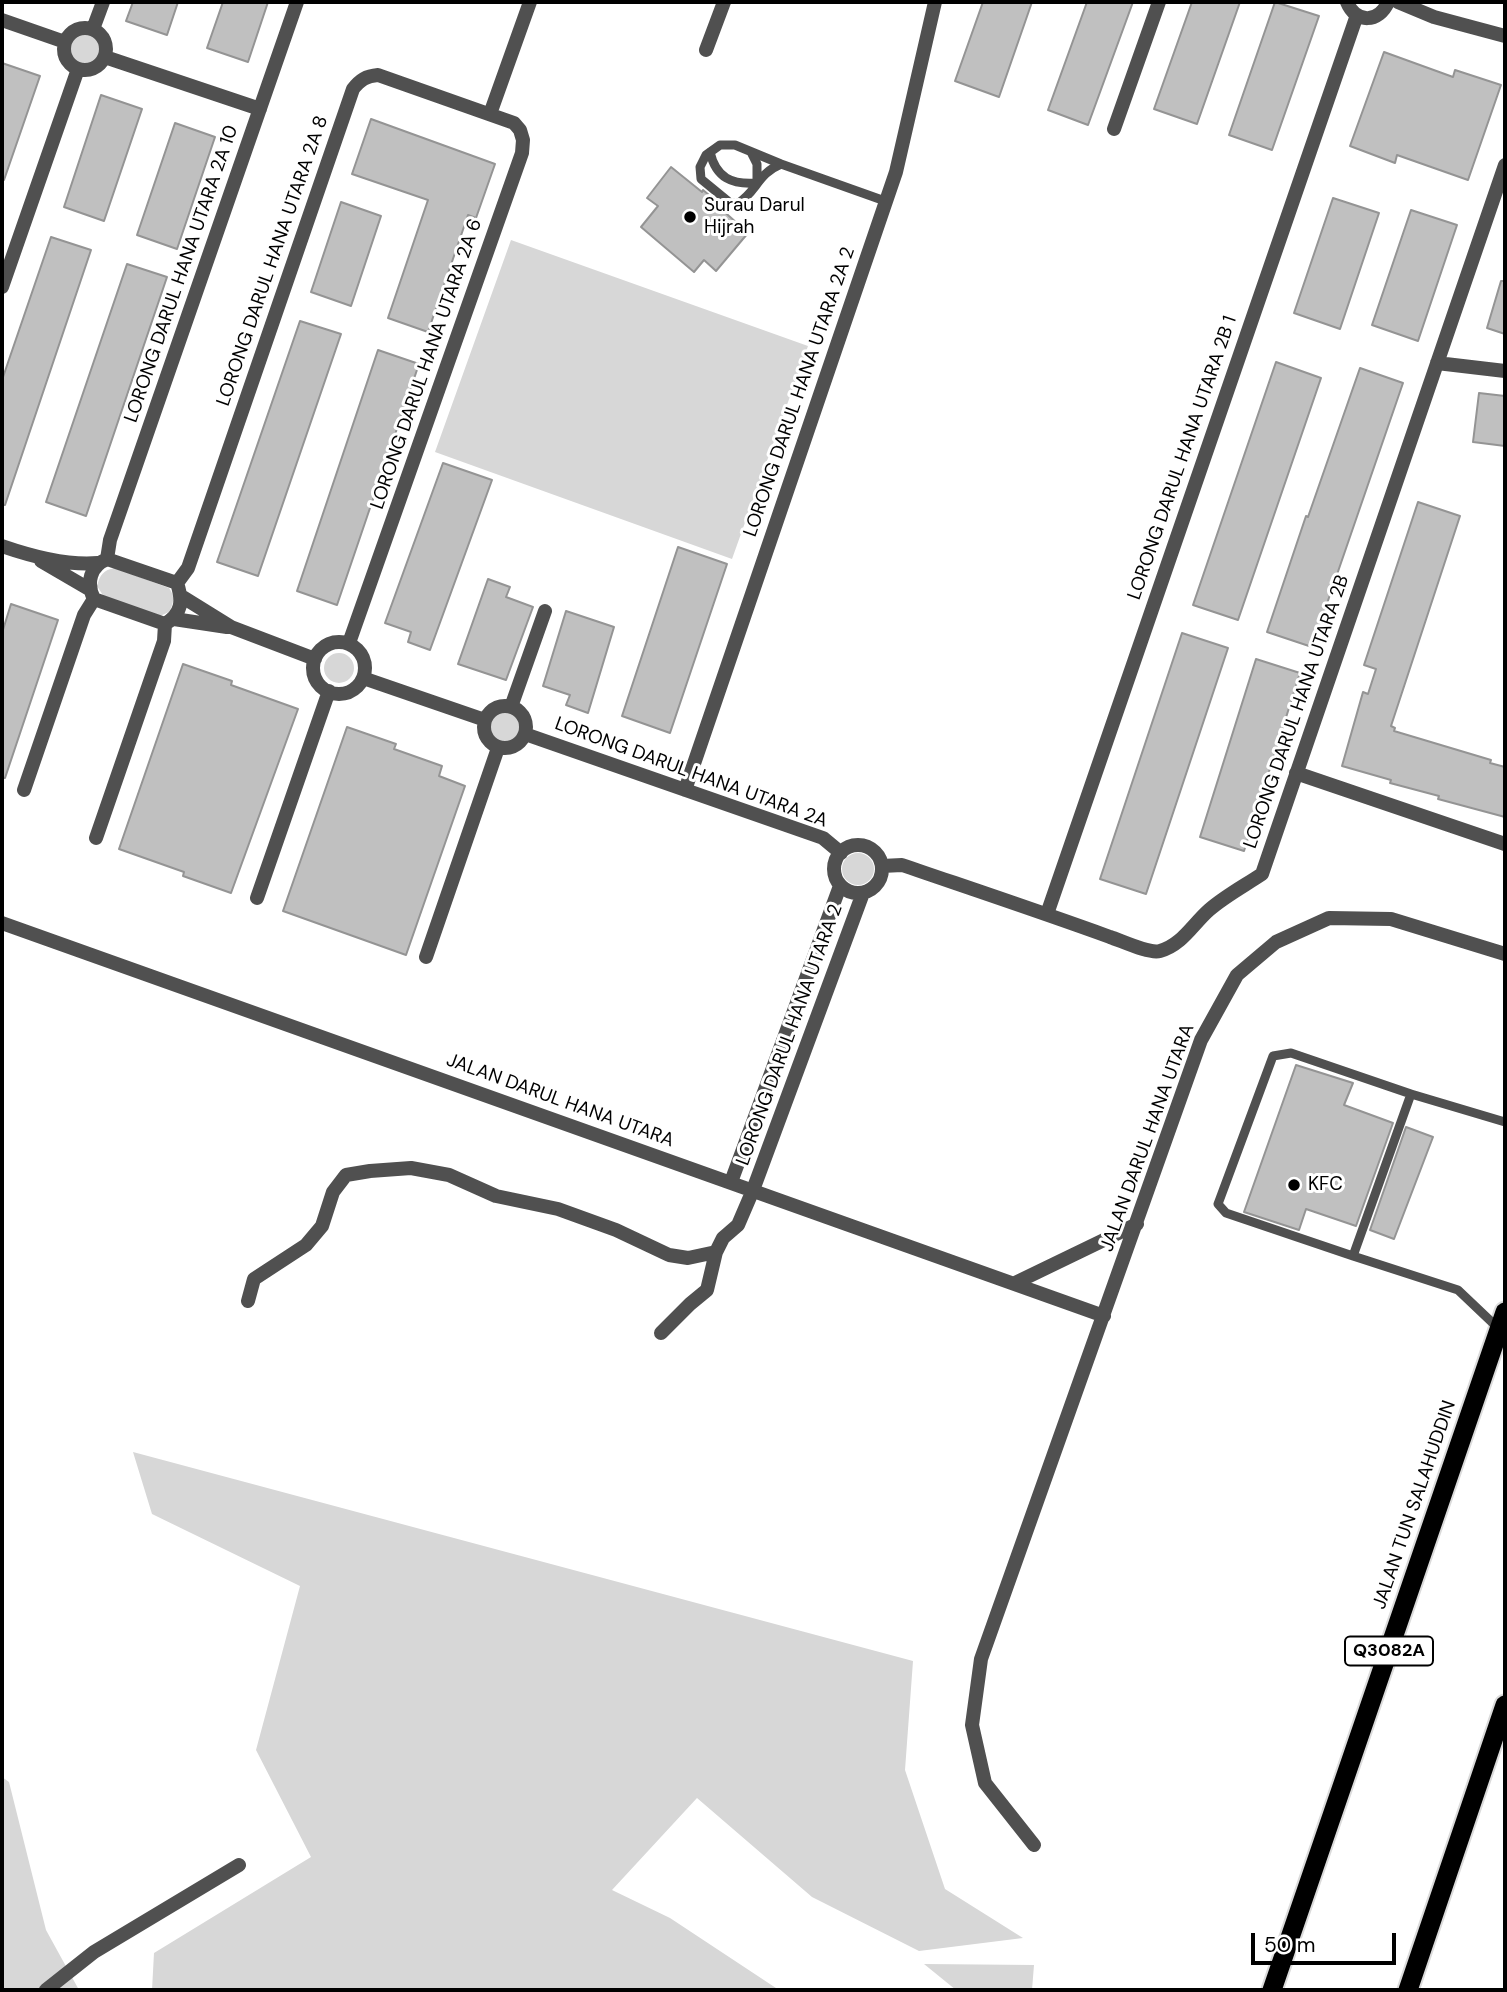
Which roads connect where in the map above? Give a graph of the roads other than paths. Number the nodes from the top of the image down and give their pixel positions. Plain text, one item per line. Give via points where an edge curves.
1 (103, 2) edge
2 (297, 2) edge
3 (530, 2) edge
4 (724, 2) edge
5 (935, 2) edge
6 (1159, 2) edge
7 (1347, 2) edge
8 (1388, 2) edge
9 (1398, 2) edge
10 (1357, 15) junction
11 (2, 20) edge
12 (93, 29) junction
13 (1505, 36) edge
14 (65, 42) junction
15 (706, 50) dead end
16 (105, 57) junction
17 (78, 69) junction
18 (260, 109) junction
19 (490, 114) junction
20 (1114, 129) dead end
21 (710, 152) junction
22 (751, 152) junction
23 (781, 164) junction
24 (1505, 165) edge
25 (757, 183) junction
26 (885, 201) junction
27 (2, 287) edge
28 (1437, 363) junction
29 (1505, 371) edge
30 (2, 546) edge
31 (33, 556) junction
32 (102, 561) junction
33 (179, 590) junction
34 (92, 594) junction
35 (545, 611) dead end
36 (169, 622) junction
37 (231, 627) junction
38 (349, 643) junction
39 (315, 659) junction
40 (363, 678) junction
41 (329, 691) junction
42 (511, 707) junction
43 (485, 720) junction
44 (525, 734) junction
45 (498, 748) junction
46 (1296, 773) junction
47 (24, 790) dead end
48 (685, 790) junction
49 (96, 838) dead end
50 (1505, 844) edge
51 (841, 853) junction
52 (883, 866) junction
53 (841, 886) junction
54 (863, 893) junction
55 (257, 898) dead end
56 (1047, 914) junction
57 (2, 923) edge
58 (1505, 954) edge
59 (426, 957) dead end
60 (1412, 1094) junction
61 (1505, 1122) edge
62 (731, 1182) junction
63 (753, 1190) junction
64 (1137, 1224) junction
65 (716, 1252) junction
66 (1353, 1256) junction
67 (1015, 1283) junction
68 (248, 1301) dead end
69 (1104, 1316) junction
70 (1502, 1321) edge
71 (661, 1333) dead end
72 (1505, 1705) edge
73 (1034, 1845) dead end
74 (239, 1865) dead end
75 (46, 1990) edge
76 (1272, 1990) edge
77 (1408, 1990) edge

1 - 12 street
2 - 18 street, LORONG DARUL HANA UTARA 2A 10
3 - 19 street
4 - 15 street
5 - 26 street, LORONG DARUL HANA UTARA 2A 2 via 896,172
6 - 20 street
7 - 10 street
8 - 10 street via 1377,16
9 - 13 street
10 - 56 street, LORONG DARUL HANA UTARA 2B 1
11 - 14 street
12 - 14 street via 80,28
12 - 16 street via 103,39
14 - 17 street via 65,57
16 - 17 street via 95,68
16 - 18 street
17 - 27 street
18 - 32 street, LORONG DARUL HANA UTARA 2A 10
19 - 33 street, LORONG DARUL HANA UTARA 2A 8 via 378,75 368,76 353,89
19 - 38 street, LORONG DARUL HANA UTARA 2A 6 via 520,130 522,153
21 - 22 lane via 720,145
21 - 25 lane via 713,166 733,182
21 - 25 lane via 700,167 701,179 729,202 746,199
22 - 23 lane
22 - 25 lane via 757,164
23 - 25 lane via 768,169
23 - 26 lane
24 - 28 street, LORONG DARUL HANA UTARA 2B
26 - 48 street, LORONG DARUL HANA UTARA 2A 2
28 - 29 street
28 - 46 street, LORONG DARUL HANA UTARA 2B
30 - 31 street
31 - 32 street via 88,564
31 - 34 street
32 - 33 street
32 - 34 street, LORONG DARUL HANA UTARA 2A 10 via 90,576
33 - 36 street, LORONG DARUL HANA UTARA 2A 8 via 179,608
33 - 37 street
34 - 36 street
34 - 47 street, LORONG DARUL HANA UTARA 2A 10
35 - 42 street
36 - 37 street
36 - 49 street, LORONG DARUL HANA UTARA 2A 8
37 - 39 street
38 - 39 street via 326,645
38 - 40 street via 363,657
39 - 41 street via 318,683
40 - 41 street via 348,692
40 - 43 street
41 - 55 street
42 - 43 street via 492,710
42 - 44 street via 522,715
43 - 45 street via 485,735
44 - 45 street via 516,745
44 - 48 street, LORONG DARUL HANA UTARA 2A
45 - 59 street
46 - 50 street
46 - 56 street, LORONG DARUL HANA UTARA 2B via 1262,874 1207,912 1172,946 1157,952
48 - 51 street, LORONG DARUL HANA UTARA 2A via 823,838
51 - 52 street via 851,846 866,846
51 - 53 street via 834,870
52 - 54 street via 877,885
52 - 56 street, LORONG DARUL HANA UTARA 2B via 902,865
53 - 54 street
53 - 62 street, LORONG DARUL HANA UTARA 2
54 - 63 street, LORONG DARUL HANA UTARA 2
57 - 62 street, JALAN DARUL HANA UTARA
58 - 64 street, JALAN DARUL HANA UTARA via 1391,919 1329,918 1276,942 1237,975 1201,1040
60 - 61 lane
60 - 66 lane
60 - 66 lane via 1291,1053 1273,1056 1218,1205 1226,1213
62 - 63 street, JALAN DARUL HANA UTARA
63 - 65 street, LORONG DARUL HANA UTARA 2 via 738,1225
63 - 67 street, JALAN DARUL HANA UTARA
64 - 67 street
64 - 69 street, JALAN DARUL HANA UTARA
65 - 68 street via 688,1258 669,1255 605,1226 496,1195 449,1175 411,1168 370,1171 346,1175 333,1192 322,1226 306,1245 254,1279
65 - 71 street via 707,1290
66 - 70 lane via 1458,1290
67 - 69 street, JALAN DARUL HANA UTARA
69 - 73 street, JALAN DARUL HANA UTARA via 981,1659 972,1725 985,1783
70 - 76 highway, JALAN TUN SALAHUDDIN / Q3082A
72 - 77 highway
74 - 75 street via 94,1952

